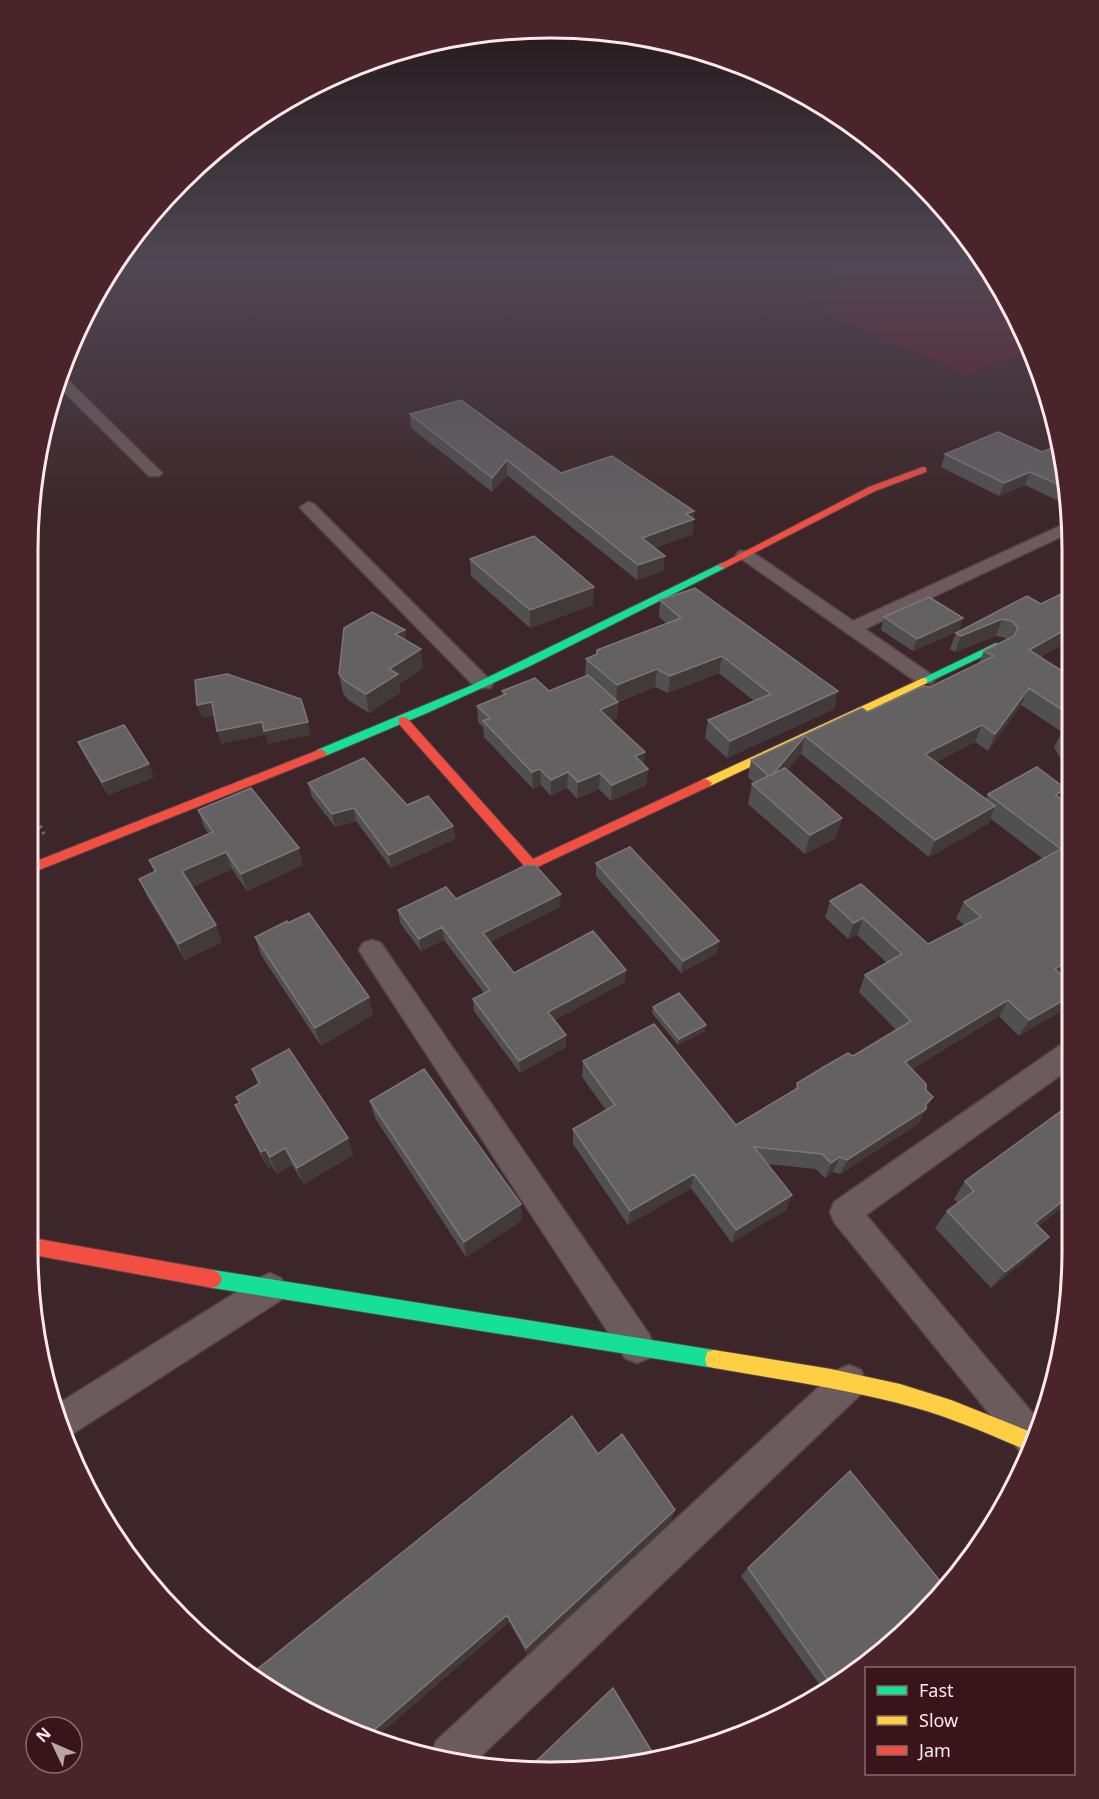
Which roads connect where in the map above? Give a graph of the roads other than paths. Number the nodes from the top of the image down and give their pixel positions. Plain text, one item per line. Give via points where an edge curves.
1 (65, 385) edge
2 (923, 470) dead end
3 (154, 473) dead end
4 (308, 507) dead end
5 (1061, 535) edge
6 (745, 555) junction
7 (853, 628) junction
8 (996, 645) edge
9 (925, 679) junction
10 (483, 684) junction
11 (403, 721) junction
12 (38, 865) edge
13 (372, 950) dead end
14 (1062, 1059) edge
15 (38, 1247) edge
16 (270, 1289) junction
17 (637, 1346) junction
18 (849, 1382) junction
19 (67, 1419) edge
20 (1027, 1434) edge
21 (1025, 1439) edge
22 (455, 1753) edge

1 - 3 street
2 - 6 street via 872,489
4 - 10 street
5 - 7 street
6 - 7 street
6 - 10 street
7 - 9 street
8 - 9 street
9 - 11 street via 531,865
10 - 11 street
11 - 12 street
13 - 17 street
14 - 20 street via 844,1212
15 - 16 street
16 - 17 street
16 - 19 street
17 - 18 street
18 - 21 street via 949,1409
18 - 22 street

